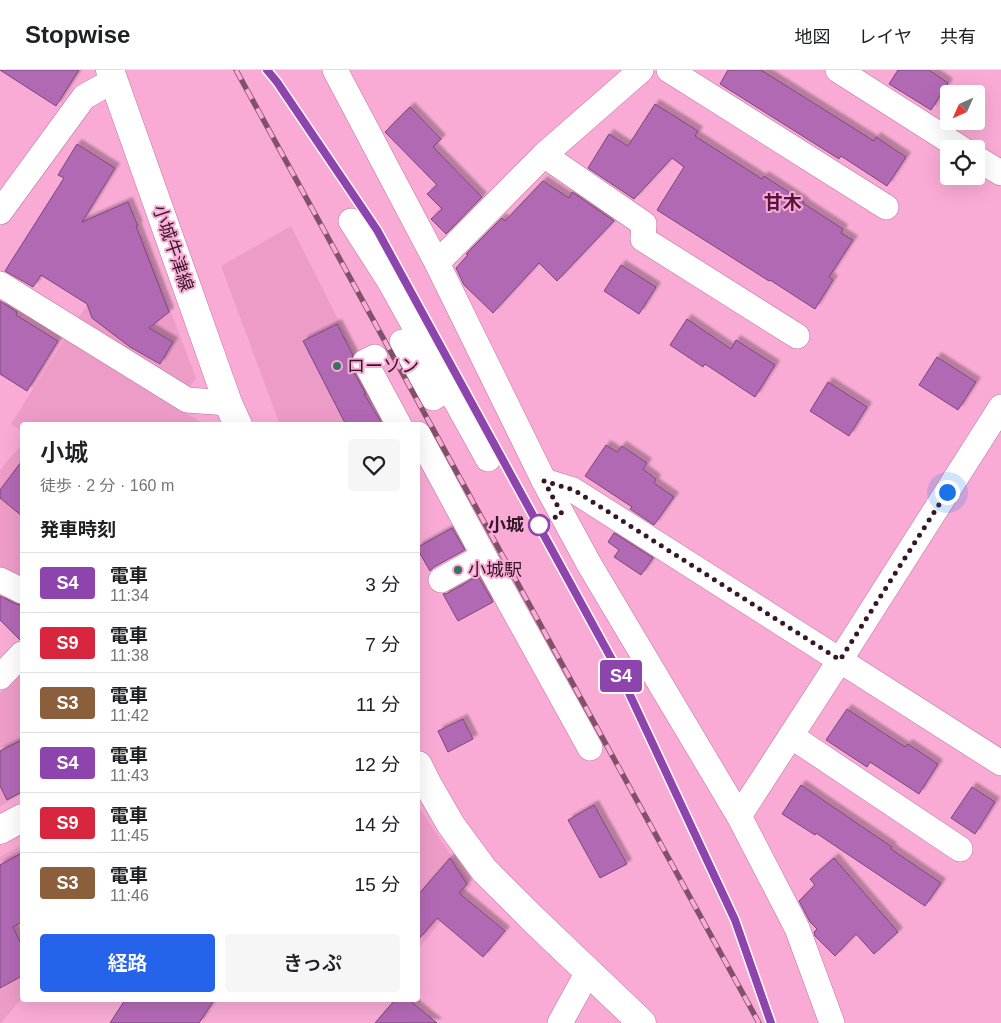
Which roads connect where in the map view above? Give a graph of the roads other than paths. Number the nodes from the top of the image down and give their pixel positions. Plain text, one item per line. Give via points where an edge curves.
1 (335, 70) edge
2 (641, 70) edge
3 (669, 70) edge
4 (840, 71) edge
5 (112, 75) edge
6 (948, 140) edge
7 (544, 155) junction
8 (985, 163) edge
9 (1001, 173) edge
10 (886, 207) dead end
11 (0, 212) edge
12 (351, 221) dead end
13 (437, 262) junction
14 (0, 284) edge
15 (797, 336) dead end
16 (412, 340) junction
17 (378, 362) junction
18 (1001, 407) edge
19 (233, 414) edge
20 (397, 422) edge
21 (408, 422) edge
22 (420, 446) edge
23 (488, 459) dead end
24 (544, 481) junction
25 (481, 558) junction
26 (0, 580) edge
27 (441, 580) dead end
28 (20, 590) edge
29 (20, 656) edge
30 (840, 660) junction
31 (0, 677) edge
32 (791, 736) junction
33 (590, 748) dead end
34 (1001, 763) edge
35 (420, 768) edge
36 (740, 816) junction
37 (960, 849) dead end
38 (588, 972) junction
39 (560, 1023) edge
40 (642, 1023) edge
41 (832, 1023) edge

1 - 13 street
2 - 7 street
3 - 10 street
4 - 6 street
5 - 11 street via 84,97
5 - 19 street, 小城牛津線
7 - 13 street
7 - 15 street via 644,224 644,239
8 - 9 street
12 - 16 street via 390,282
13 - 24 street
14 - 19 street via 187,400
16 - 17 street
16 - 23 street
17 - 20 street via 365,362
17 - 21 street
18 - 30 street
22 - 25 street
24 - 30 street via 574,490
24 - 36 street via 589,564
25 - 27 street
25 - 33 street
26 - 28 street
29 - 31 street
30 - 32 street
30 - 34 street
32 - 36 street
32 - 37 street
35 - 38 street via 451,825 484,870
36 - 41 street via 797,928
38 - 39 street
38 - 40 street

